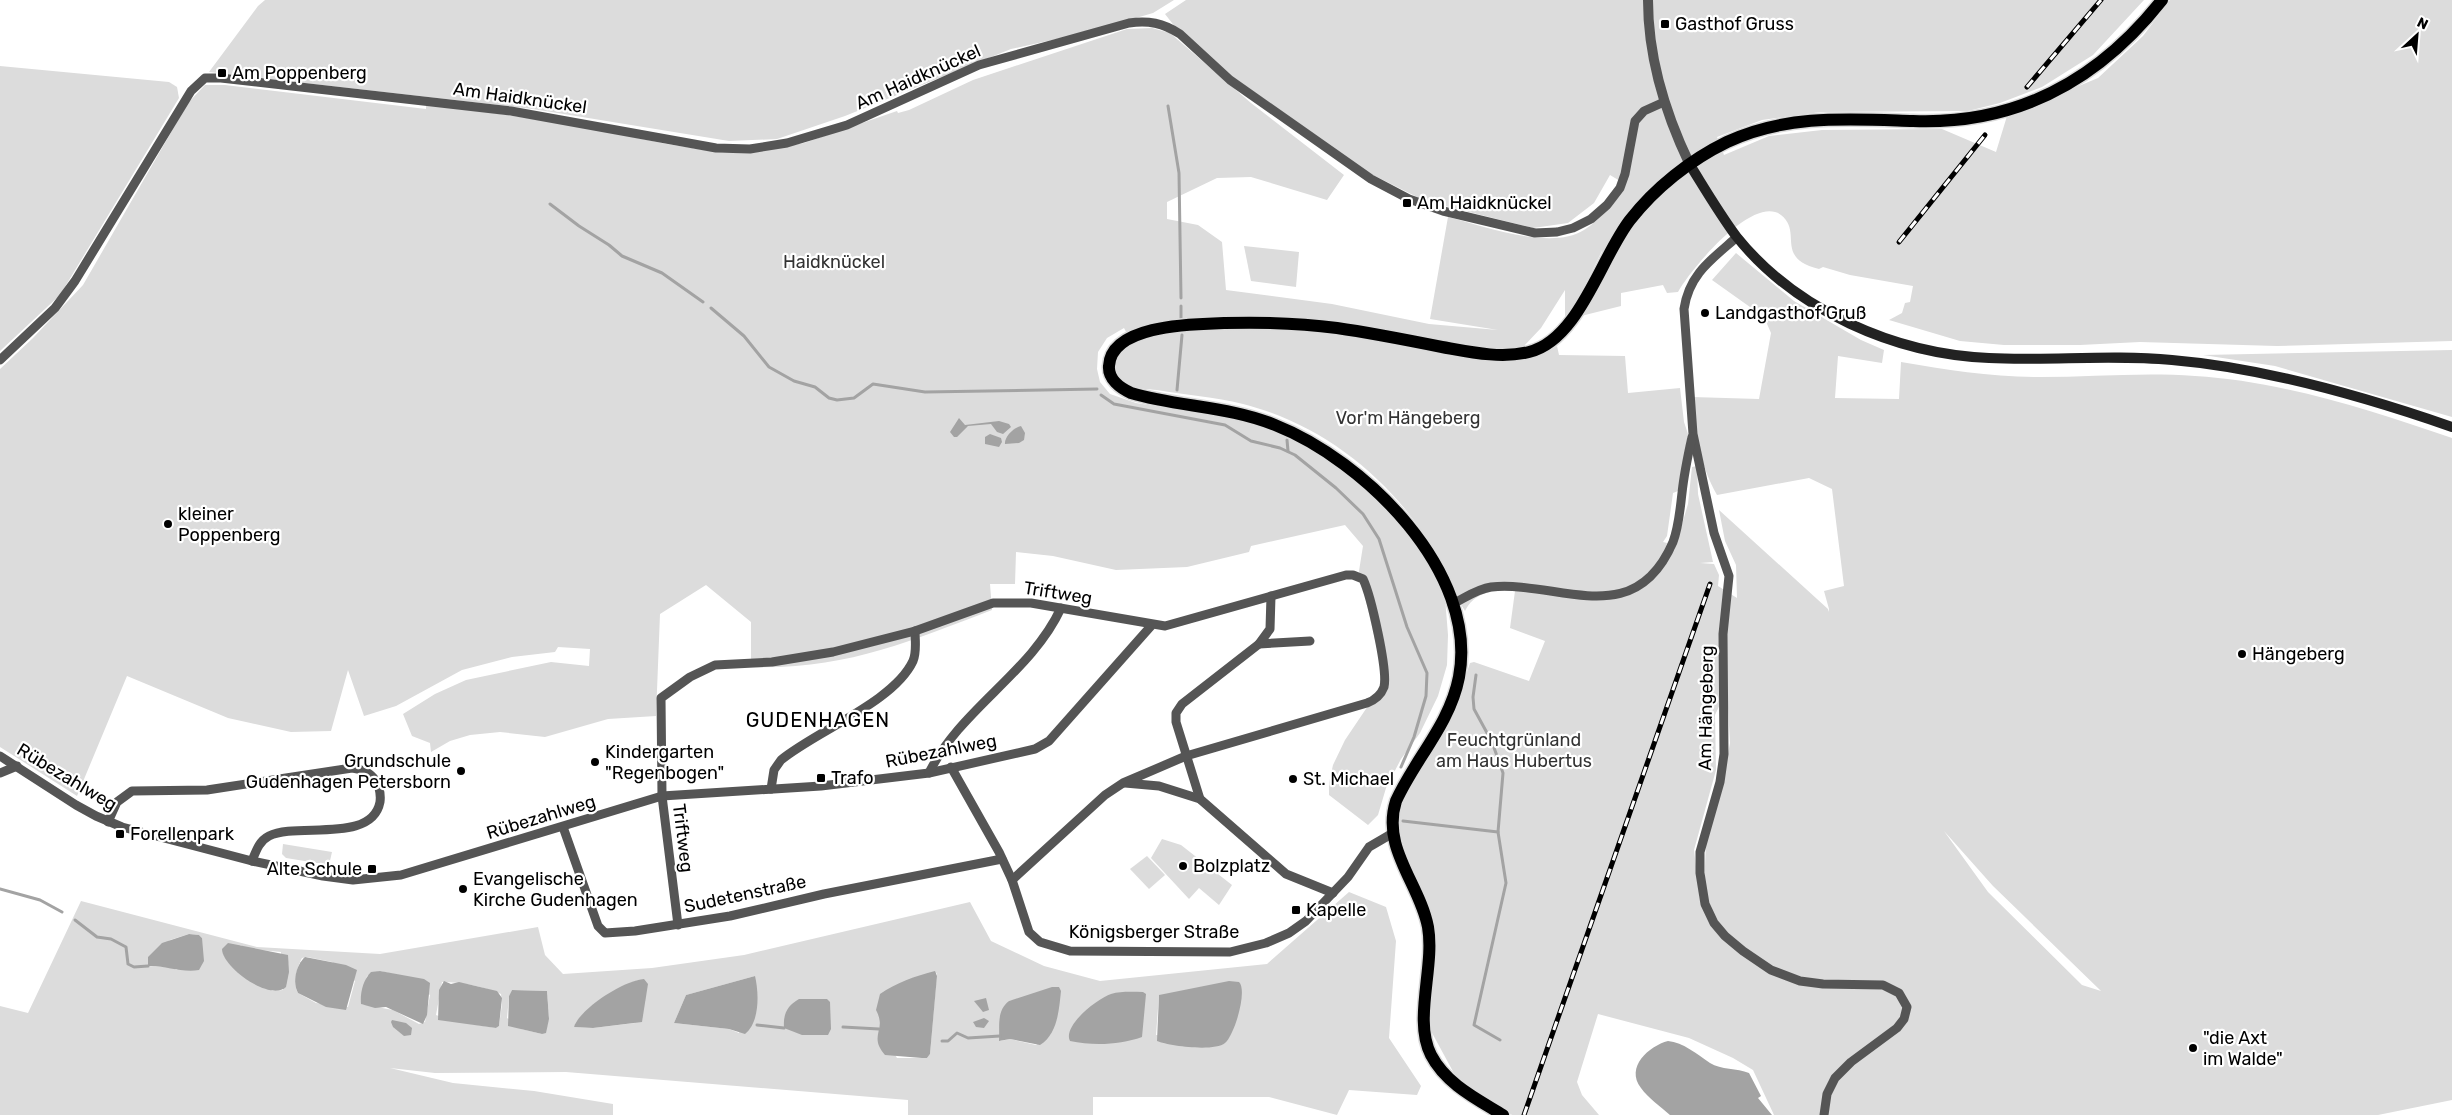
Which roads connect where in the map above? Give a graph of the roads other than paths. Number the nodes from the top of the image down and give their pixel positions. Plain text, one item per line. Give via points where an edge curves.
1 (1648, 0) edge
2 (2162, 0) edge
3 (1664, 102) junction
4 (1690, 165) junction
5 (1737, 237) junction
6 (0, 360) edge
7 (2452, 427) edge
8 (1693, 434) junction
9 (1271, 596) junction
10 (1452, 604) junction
11 (1061, 608) junction
12 (1151, 626) junction
13 (915, 631) junction
14 (1310, 641) dead end
15 (1259, 644) junction
16 (0, 756) edge
17 (1186, 756) junction
18 (17, 766) junction
19 (951, 767) junction
20 (0, 772) edge
21 (929, 773) junction
22 (1123, 783) junction
23 (771, 789) junction
24 (662, 796) junction
25 (1200, 799) junction
26 (108, 822) junction
27 (563, 828) junction
28 (1393, 833) junction
29 (1002, 859) junction
30 (252, 861) junction
31 (1012, 880) junction
32 (1333, 894) junction
33 (678, 924) junction
34 (1503, 1115) edge
35 (1824, 1115) edge

1 - 3 street via 1651,41
2 - 4 main road via 2142,26 2099,65 2036,101 1975,118 1946,121 1842,119 1781,125 1726,143
3 - 4 street
3 - 6 street, Am Haidknückel via 1644,111 1636,121 1626,174 1607,205 1591,219 1572,228 1541,233 1443,211 1371,180 1230,80 1180,34 1151,22 1129,23 980,65 847,126 787,144 750,149 716,148 480,107 221,78 201,80 191,91 75,281 55,308
4 - 5 main road
4 - 10 main road via 1660,188 1637,212 1619,235 1569,322 1534,351 1499,355 1334,328 1240,323 1186,324 1154,330 1128,338 1111,356 1111,377 1131,393 1231,412 1274,424 1304,438 1348,467 1376,488 1408,524 1433,561
5 - 7 main road via 1783,281 1824,310 1866,331 1911,346 1953,355 1990,358 2141,358 2191,362 2333,390
5 - 8 street, Am Hängeberg via 1694,278 1686,297 1684,315
8 - 10 street via 1675,536 1664,558 1643,581 1624,592 1602,597 1511,587 1488,588
8 - 35 street, Am Hängeberg via 1714,533 1729,576 1723,634 1724,754 1720,782 1700,852 1705,904 1725,936 1771,970 1800,981 1883,985 1899,993 1907,1007 1904,1020 1897,1028 1835,1078 1827,1094
9 - 12 street, Triftweg via 1172,625
9 - 15 street via 1270,629
9 - 17 street, Triftweg via 1346,576 1363,579 1385,669 1382,691 1368,703
10 - 28 main road via 1460,633 1459,677 1444,720 1396,802
11 - 12 street, Triftweg
11 - 13 street, Triftweg via 996,602
11 - 21 street via 1048,634 949,741
12 - 19 street, Rübezahlweg via 1042,746
13 - 23 street via 915,656 905,673 883,694 781,760 774,770
13 - 24 street, Triftweg via 814,656 715,665 690,677 661,698
14 - 15 street
15 - 17 street via 1178,709 1176,722
16 - 18 street, Rübezahlweg
17 - 22 street
17 - 25 street
18 - 20 street
18 - 26 street, Rübezahlweg
19 - 21 street, Rübezahlweg
19 - 29 street, Königsberger Straße
21 - 23 street, Rübezahlweg
22 - 25 street via 1159,786
22 - 31 street via 1105,795
23 - 24 street, Rübezahlweg
24 - 27 street, Rübezahlweg
24 - 33 street, Triftweg
25 - 32 street via 1286,874
26 - 30 street, Rübezahlweg
26 - 30 street via 120,798 138,790 206,790 352,768 368,772 375,779 380,799 378,809 369,821 354,827 270,835 259,846
27 - 30 street, Rübezahlweg via 385,878 344,880
27 - 33 street, Sudetenstraße via 600,930 612,933
28 - 32 street, Königsberger Straße via 1369,847
28 - 34 main road via 1398,853 1423,909 1429,934 1425,1018 1428,1047 1435,1062 1451,1080
29 - 31 street, Königsberger Straße
29 - 33 street, Sudetenstraße
31 - 32 street, Königsberger Straße via 1032,936 1045,944 1077,952 1230,952 1246,949 1296,928

